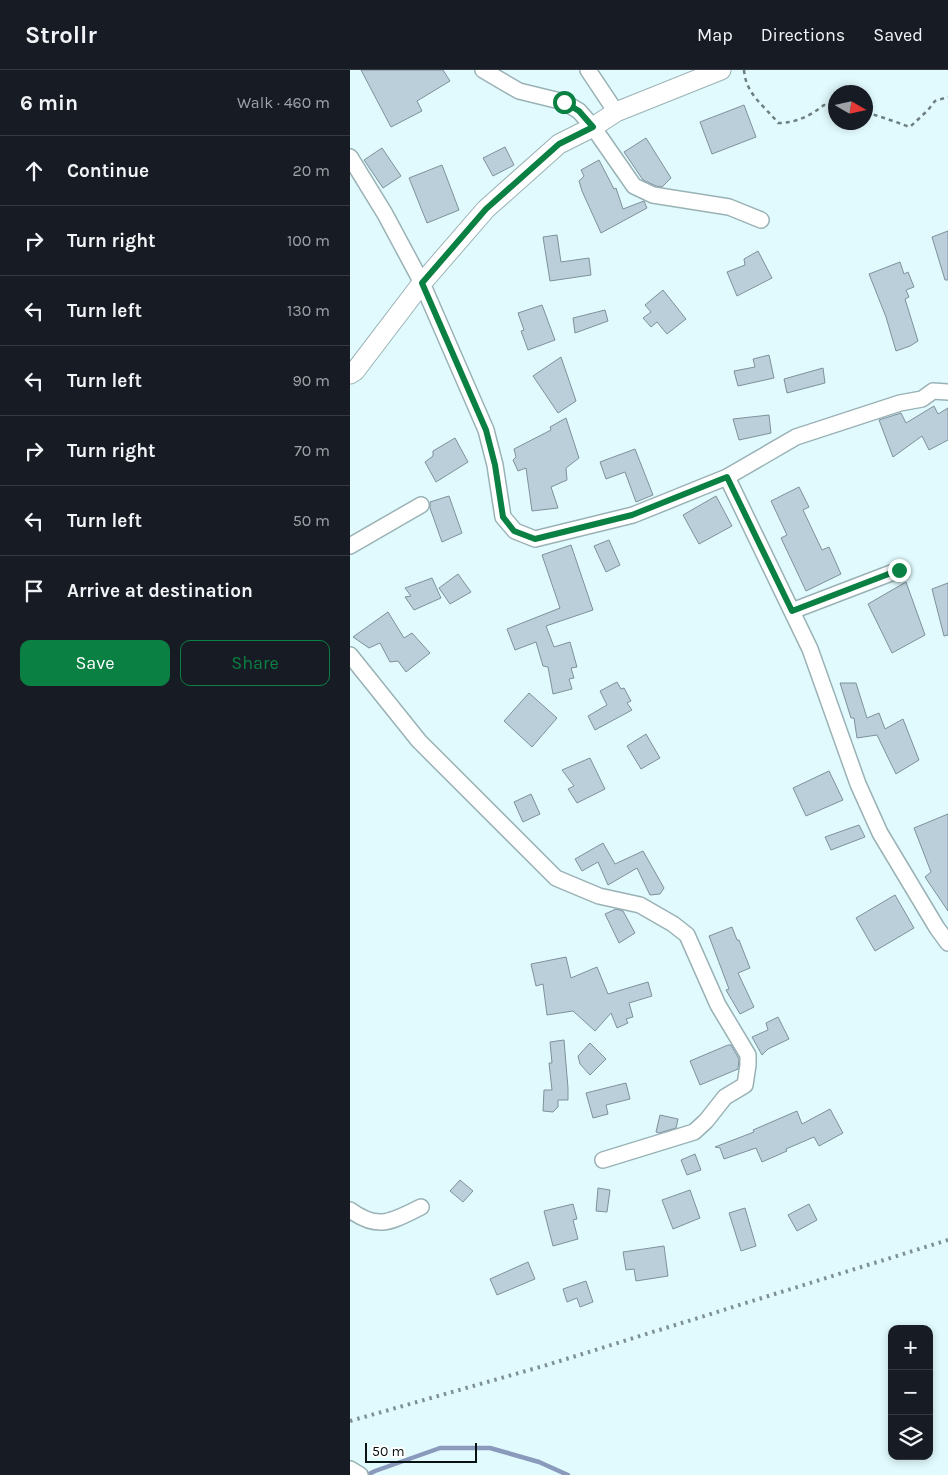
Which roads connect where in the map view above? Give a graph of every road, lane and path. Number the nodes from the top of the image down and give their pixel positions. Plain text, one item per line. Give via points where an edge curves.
1 (483, 70) edge
2 (588, 70) edge
3 (721, 70) edge
4 (744, 70) edge
5 (948, 97) edge
6 (828, 106) edge
7 (616, 112) junction
8 (873, 115) edge
9 (593, 127) junction
10 (350, 157) edge
11 (761, 220) dead end
12 (422, 283) junction
13 (350, 374) edge
14 (948, 392) edge
15 (727, 477) junction
16 (421, 505) dead end
17 (350, 546) edge
18 (899, 570) dead end
19 (792, 611) junction
20 (350, 656) edge
21 (948, 942) edge
22 (602, 1160) dead end
23 (421, 1207) dead end
24 (350, 1210) edge
25 (350, 1469) edge
26 (360, 1475) edge

1 - 9 street via 519,91 564,102 579,111
2 - 7 street
3 - 7 street
4 - 6 path via 754,98 778,123 798,121 824,105
5 - 8 path via 935,101 910,127
7 - 9 street
9 - 11 street via 634,186 653,195 729,206
9 - 12 street via 559,144 486,209
10 - 12 street
12 - 13 street
12 - 15 street via 486,430 503,517 514,531 535,539 632,515
14 - 15 street via 933,391 922,399 900,402 811,431
15 - 19 street
16 - 17 street
18 - 19 street
19 - 21 street via 810,649 858,784 880,833
20 - 22 street via 419,741 556,878 599,896 640,905 687,935 718,1005 748,1055 745,1084 725,1097 694,1132
23 - 24 street via 393,1221 372,1223
25 - 26 street

